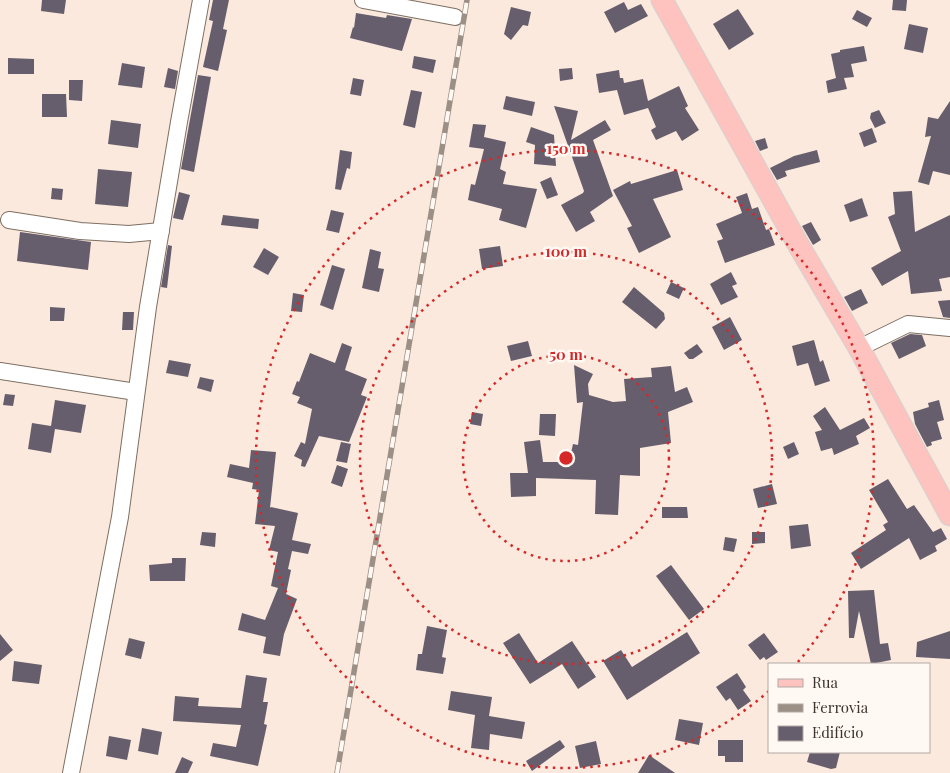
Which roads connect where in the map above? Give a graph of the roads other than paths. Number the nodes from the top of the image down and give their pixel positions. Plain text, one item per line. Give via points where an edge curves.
1 (201, 0) edge
2 (363, 0) edge
3 (662, 0) edge
4 (455, 17) dead end
5 (9, 220) dead end
6 (161, 231) junction
7 (950, 328) edge
8 (859, 348) junction
9 (0, 371) edge
10 (136, 392) junction
11 (950, 515) edge
12 (71, 773) edge

1 - 6 street
2 - 4 street
3 - 8 main road
5 - 6 street via 129,234
6 - 10 street
7 - 8 street via 908,324
8 - 11 main road
9 - 10 street
10 - 12 street via 120,517

